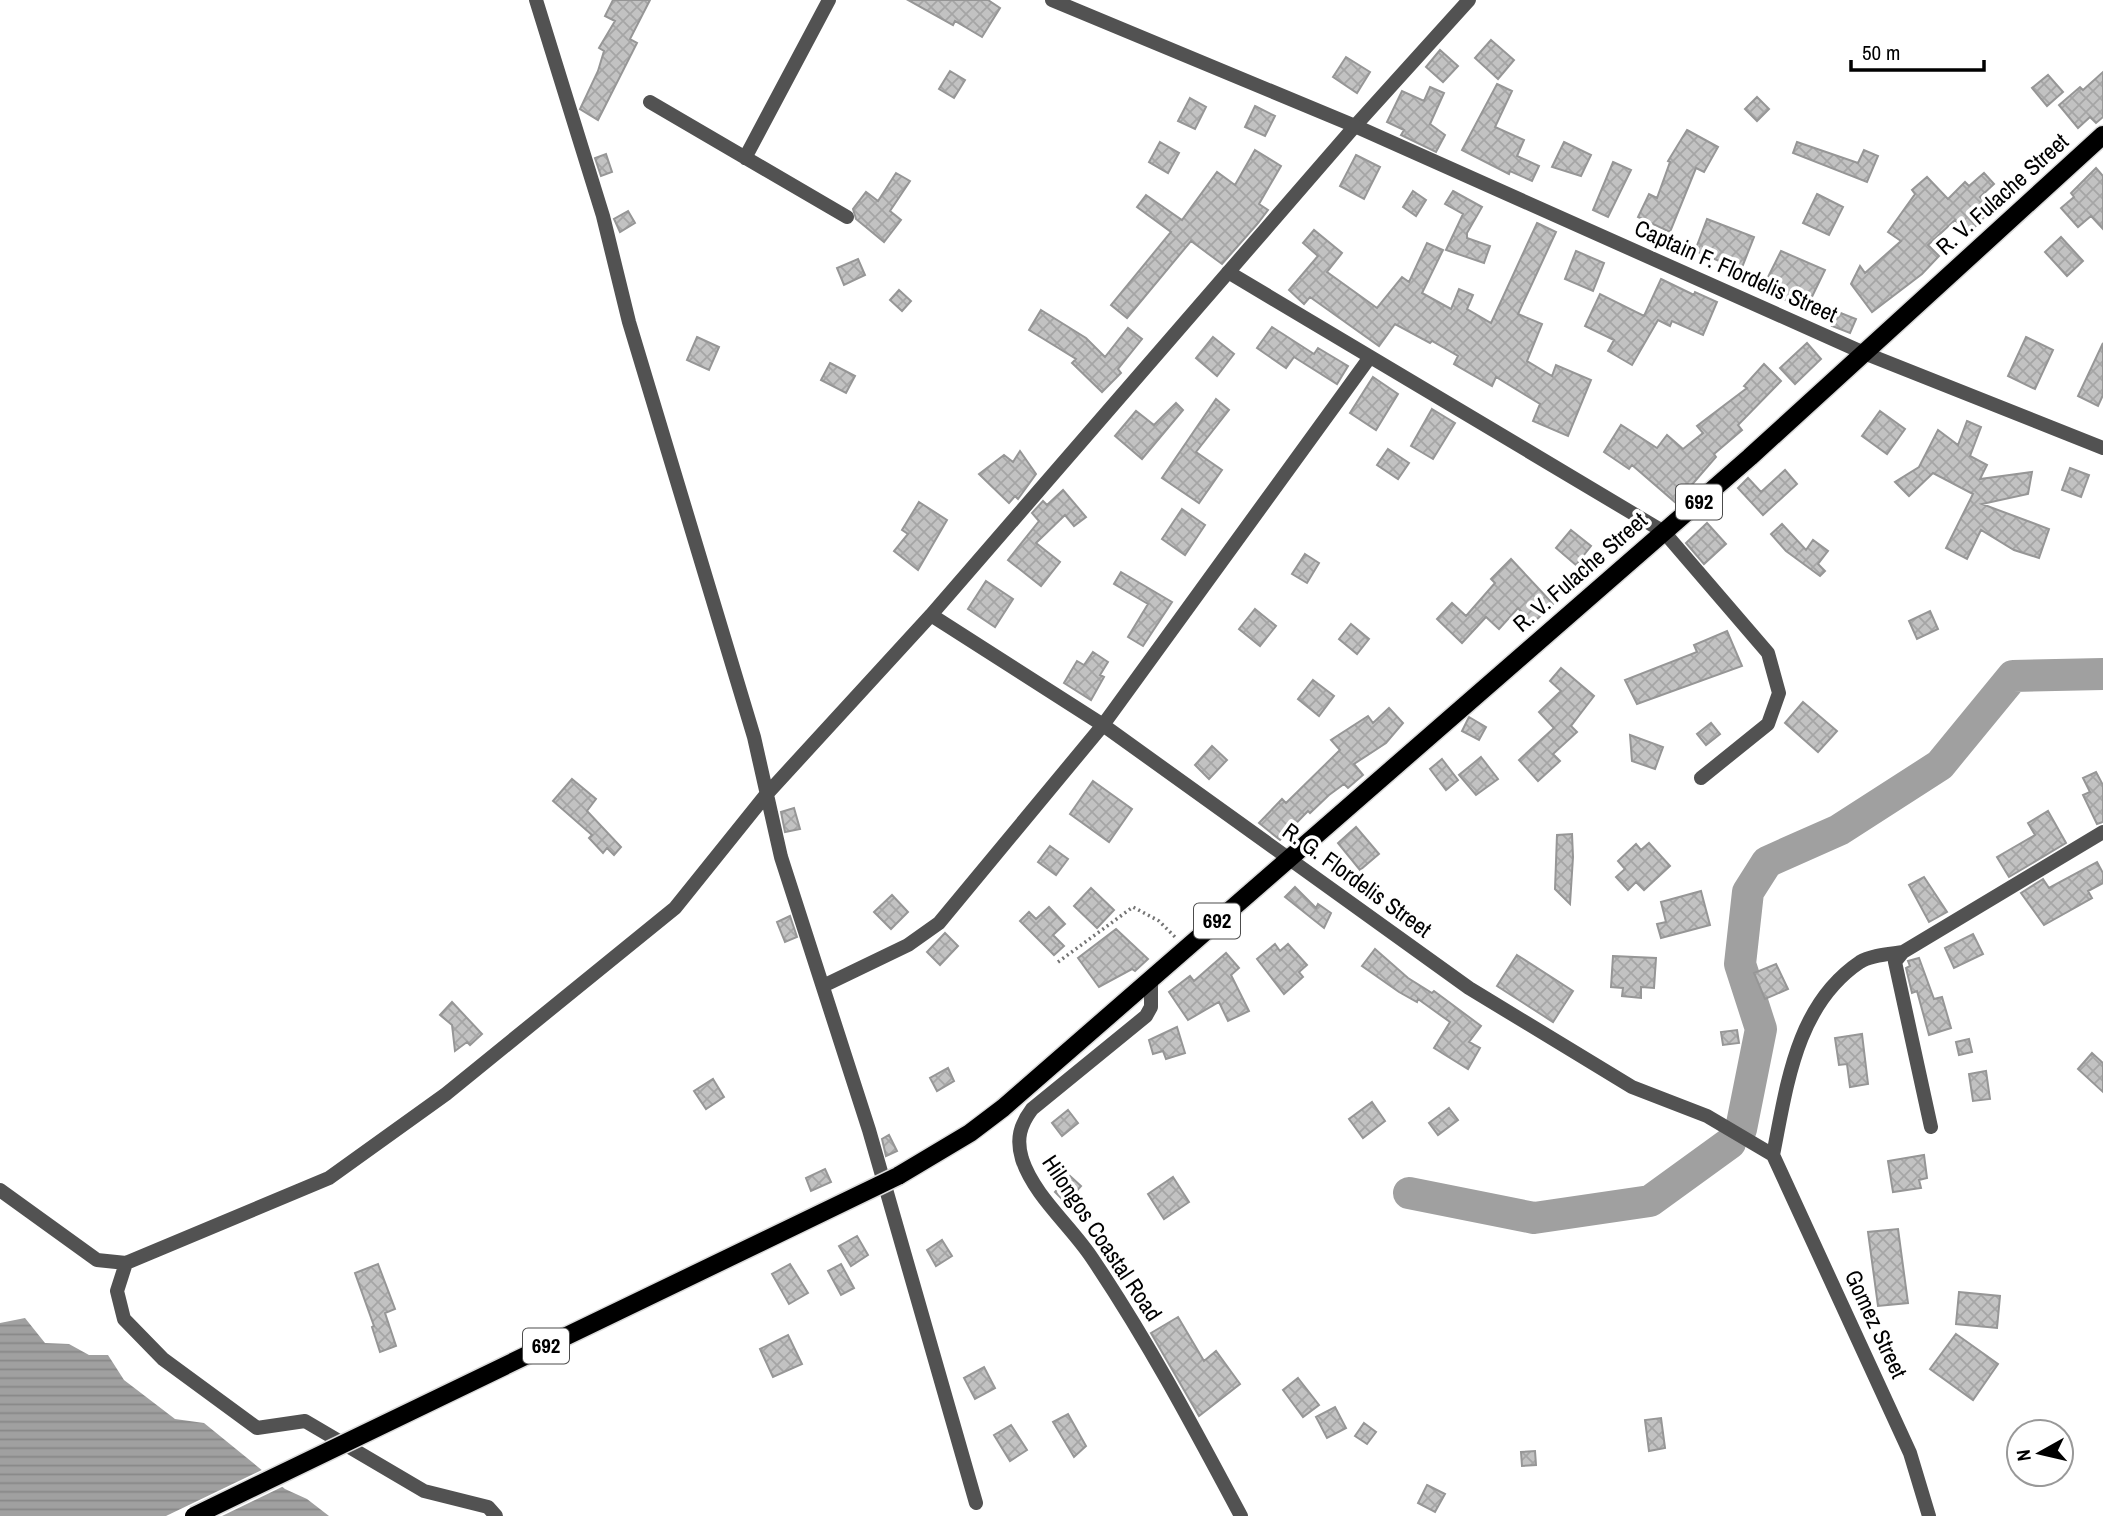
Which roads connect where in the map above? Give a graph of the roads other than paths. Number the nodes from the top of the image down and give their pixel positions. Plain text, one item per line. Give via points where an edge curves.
1 (536, 0) edge
2 (829, 0) edge
3 (1052, 0) edge
4 (1469, 0) edge
5 (650, 102) dead end
6 (1355, 126) junction
7 (2103, 135) edge
8 (745, 158) junction
9 (847, 217) dead end
10 (1228, 272) junction
11 (1864, 353) junction
12 (1370, 357) junction
13 (2103, 448) edge
14 (1664, 532) junction
15 (931, 615) junction
16 (1103, 725) junction
17 (1701, 778) dead end
18 (765, 796) junction
19 (2103, 832) edge
20 (1287, 859) junction
21 (1903, 952) junction
22 (1149, 981) junction
23 (825, 985) junction
24 (1931, 1126) dead end
25 (1773, 1155) junction
26 (0, 1190) edge
27 (126, 1263) junction
28 (976, 1503) dead end
29 (194, 1516) edge
30 (496, 1516) edge
31 (1241, 1516) edge
32 (1929, 1516) edge

1 - 18 street via 754,737
2 - 8 street
3 - 6 street, Captain F. Flordelis Street
4 - 6 street
5 - 8 street
6 - 10 street
6 - 11 street, Captain F. Flordelis Street
7 - 11 main road, R. V. Fulache Street / 692
8 - 9 street
10 - 12 street
10 - 15 street
11 - 13 street, Captain F. Flordelis Street
11 - 14 main road, R. V. Fulache Street / 692
12 - 14 street
12 - 16 street
14 - 17 street via 1768,653 1780,693 1768,724
14 - 20 main road, R. V. Fulache Street / 692
15 - 16 street, R. G. Flordelis Street
15 - 18 street
16 - 20 street, R. G. Flordelis Street
16 - 23 street via 939,923 908,945
18 - 23 street
18 - 27 street via 675,908 446,1094 328,1178
19 - 21 street
20 - 22 main road, R. V. Fulache Street / 692
20 - 25 street, R. G. Flordelis Street via 1469,988 1632,1087 1707,1116
21 - 24 street via 1895,971
21 - 25 street via 1862,960 1817,1003 1791,1063
22 - 29 main road, 692, bridge via 1003,1108 898,1176
22 - 31 street, Hilongos Coastal Road via 1151,1007 1146,1016 1032,1109 1020,1129 1019,1141 1027,1172 1091,1256 1125,1310
23 - 28 street
25 - 32 street, Gomez Street via 1910,1453
26 - 27 street via 97,1260
27 - 30 street via 117,1291 124,1319 163,1359 257,1428 305,1421 424,1491 488,1507

